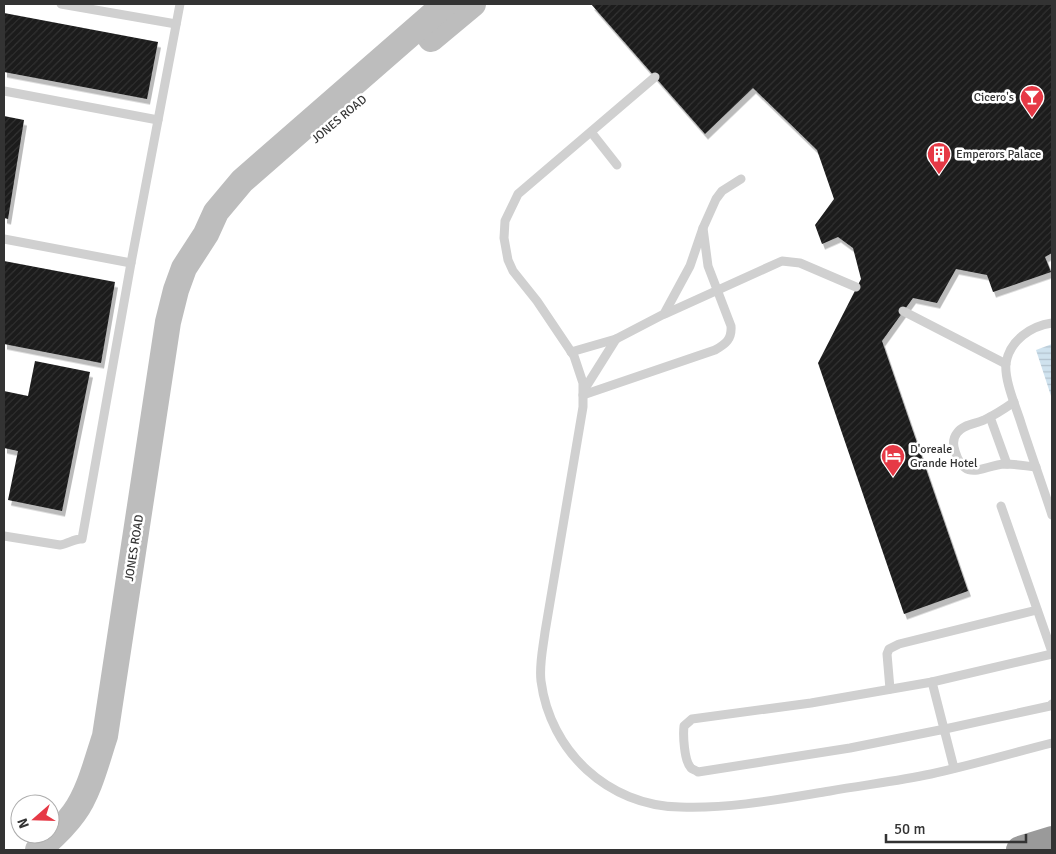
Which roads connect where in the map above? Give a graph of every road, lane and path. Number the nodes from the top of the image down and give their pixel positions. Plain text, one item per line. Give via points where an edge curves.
1 (61, 4) edge
2 (180, 4) edge
3 (445, 4) edge
4 (473, 4) edge
5 (176, 24) junction
6 (655, 77) dead end
7 (4, 91) edge
8 (158, 120) junction
9 (591, 132) junction
10 (617, 165) dead end
11 (741, 179) dead end
12 (703, 228) junction
13 (206, 234) junction
14 (4, 239) edge
15 (131, 263) junction
16 (856, 287) dead end
17 (716, 290) junction
18 (903, 311) dead end
19 (664, 314) junction
20 (1052, 323) edge
21 (616, 338) junction
22 (572, 352) junction
23 (1006, 364) junction
24 (583, 392) junction
25 (1014, 402) junction
26 (990, 417) junction
27 (1007, 464) junction
28 (1036, 467) junction
29 (1000, 506) dead end
30 (1052, 515) edge
31 (4, 536) edge
32 (1037, 610) junction
33 (1052, 653) edge
34 (932, 682) junction
35 (890, 689) junction
36 (1052, 704) edge
37 (945, 730) junction
38 (1052, 743) edge
39 (954, 768) junction
40 (1052, 840) edge
41 (38, 850) edge
42 (1020, 850) edge

1 - 5 lane
2 - 5 lane
3 - 13 street, JONES ROAD via 242,181 216,212
4 - 13 street, JONES ROAD
5 - 8 lane
6 - 9 lane
7 - 8 lane
8 - 15 lane
9 - 10 lane
9 - 22 lane via 518,194 505,221 505,248 513,272
11 - 12 lane via 722,191
12 - 17 lane via 708,266
12 - 19 lane via 690,266
13 - 41 street, JONES ROAD via 184,268 168,322 105,736 93,775 75,812
14 - 15 lane
15 - 31 lane via 82,539 60,545
16 - 17 lane via 789,261 777,263
17 - 19 lane
17 - 24 lane via 731,326 729,341 723,346
18 - 23 lane
19 - 21 lane
20 - 23 lane via 1025,332 1009,354
21 - 22 lane
21 - 24 lane
22 - 24 lane via 582,375
23 - 25 lane
24 - 39 lane via 541,666 547,708 573,757 596,778 626,796 679,808 751,804
25 - 26 lane
25 - 28 lane
26 - 27 lane
26 - 27 lane via 964,426 956,433 953,444 956,453 964,467 972,471
27 - 28 lane
28 - 30 lane
29 - 32 lane
32 - 33 lane
32 - 35 lane via 889,649
33 - 34 lane
34 - 35 lane
34 - 37 lane
35 - 37 lane via 692,719 684,726 687,762 698,772
36 - 37 lane
37 - 39 lane
38 - 39 lane
40 - 42 highway

